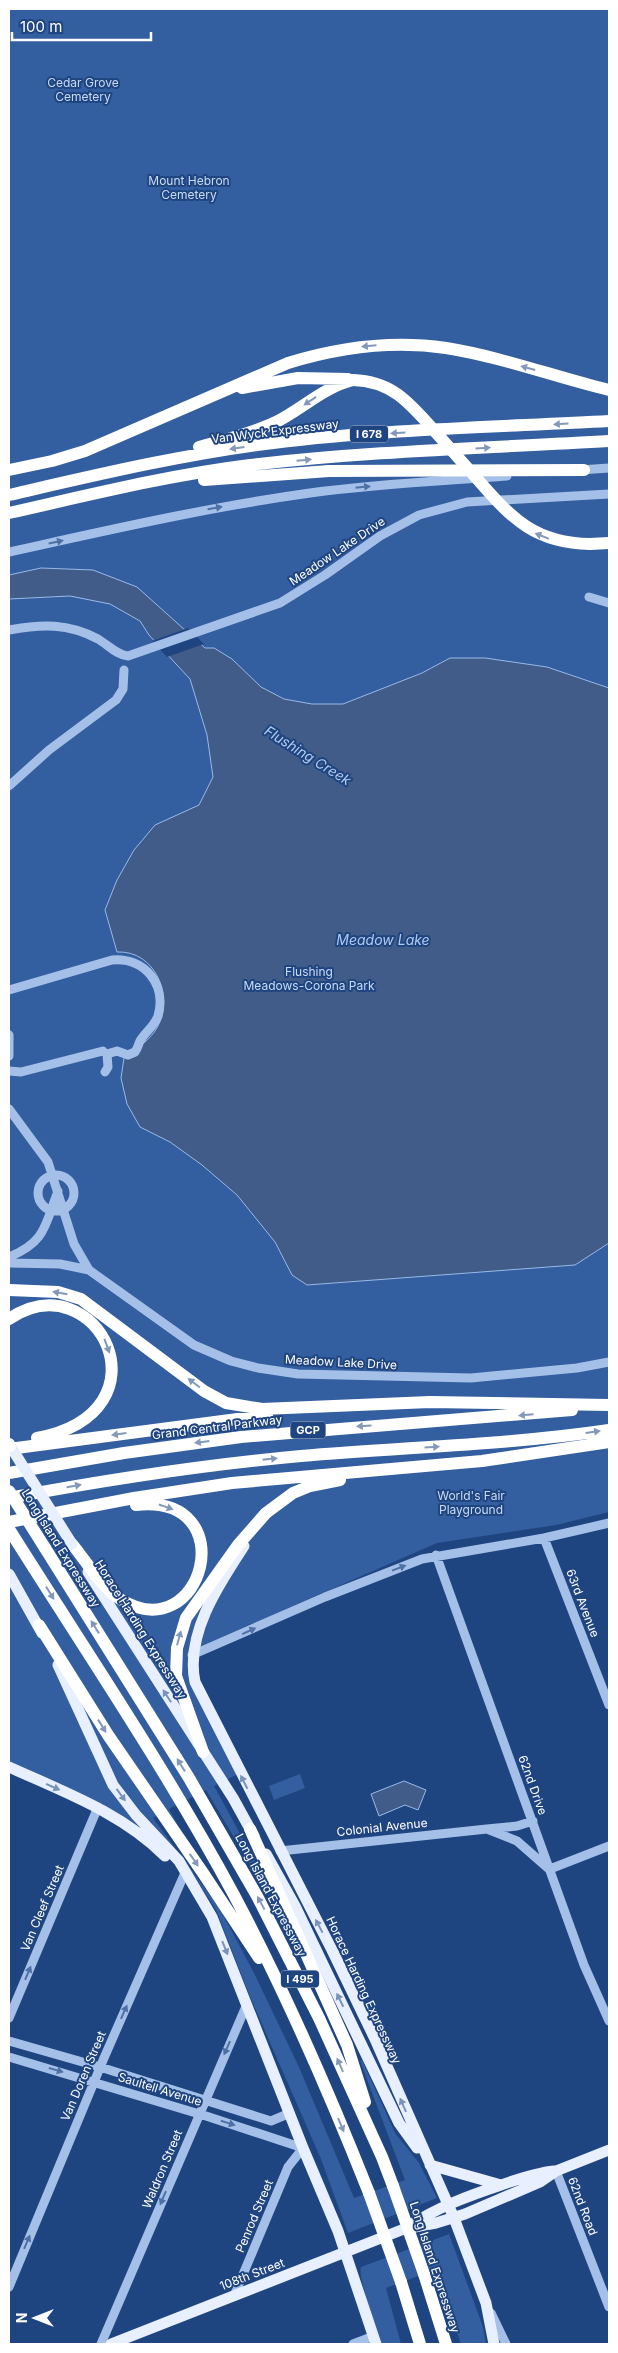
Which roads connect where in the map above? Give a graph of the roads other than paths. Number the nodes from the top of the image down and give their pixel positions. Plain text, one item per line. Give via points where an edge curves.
1 (354, 380) junction
2 (609, 390) edge
3 (201, 401) junction
4 (609, 421) edge
5 (609, 441) edge
6 (130, 468) junction
7 (609, 468) edge
8 (9, 470) edge
9 (584, 470) junction
10 (134, 485) junction
11 (609, 494) edge
12 (9, 495) edge
13 (9, 514) edge
14 (609, 543) edge
15 (9, 552) edge
16 (589, 597) dead end
17 (609, 603) edge
18 (9, 630) edge
19 (124, 670) dead end
20 (9, 786) edge
21 (9, 990) edge
22 (9, 1035) edge
23 (104, 1051) dead end
24 (9, 1056) edge
25 (9, 1071) edge
26 (105, 1072) dead end
27 (9, 1109) edge
28 (53, 1176) junction
29 (58, 1191) junction
30 (64, 1209) junction
31 (51, 1210) junction
32 (9, 1257) edge
33 (9, 1263) edge
34 (89, 1270) junction
35 (9, 1290) edge
36 (9, 1319) edge
37 (609, 1362) edge
38 (609, 1405) edge
39 (306, 1409) junction
40 (609, 1430) edge
41 (609, 1442) edge
42 (9, 1446) edge
43 (408, 1469) junction
44 (9, 1473) edge
45 (9, 1491) edge
46 (9, 1498) edge
47 (66, 1511) junction
48 (266, 1513) junction
49 (9, 1522) edge
50 (609, 1523) edge
51 (9, 1529) edge
52 (544, 1538) junction
53 (72, 1544) junction
54 (436, 1555) junction
55 (9, 1574) edge
56 (39, 1625) junction
57 (192, 1655) junction
58 (609, 1705) edge
59 (203, 1752) junction
60 (9, 1767) edge
61 (98, 1808) junction
62 (533, 1821) junction
63 (250, 1829) junction
64 (487, 1829) junction
65 (609, 1846) edge
66 (280, 1851) junction
67 (550, 1869) junction
68 (184, 1875) junction
69 (196, 1888) junction
70 (278, 1984) junction
71 (247, 2004) junction
72 (9, 2018) edge
73 (609, 2021) edge
74 (9, 2041) edge
75 (9, 2057) edge
76 (100, 2067) junction
77 (94, 2081) junction
78 (205, 2100) junction
79 (290, 2113) junction
80 (199, 2114) junction
81 (271, 2121) junction
82 (262, 2133) junction
83 (302, 2148) junction
84 (609, 2150) edge
85 (382, 2157) junction
86 (430, 2165) junction
87 (556, 2171) junction
88 (501, 2185) junction
89 (448, 2204) junction
90 (454, 2218) junction
91 (404, 2230) junction
92 (345, 2252) junction
93 (9, 2287) edge
94 (234, 2296) junction
95 (486, 2303) junction
96 (609, 2307) edge
97 (375, 2340) edge
98 (100, 2344) edge
99 (111, 2344) edge
100 (353, 2344) edge
101 (420, 2344) edge
102 (446, 2344) edge
103 (494, 2344) edge
104 (506, 2344) edge

1 - 3 highway via 310,377 280,380 240,388
1 -> 6 highway via 329,389 289,415 263,427
14 -> 1 highway, bridge via 562,542 526,528 503,509 400,394 377,383
2 -> 3 highway via 462,351 387,344 339,349 304,358 273,368
3 - 8 highway via 85,451
4 -> 6 highway, Van Wyck Expressway / I 678 via 305,440 222,450
10 -> 5 highway, I 678 via 298,460
6 - 12 highway, Van Wyck Expressway / I 678
7 - 9 street
9 - 10 highway via 329,471
15 -> 9 street via 195,512 308,493
10 - 13 highway, I 678
11 - 18 street, Meadow Lake Drive via 467,502 419,516 380,536 280,603 128,656 86,633 60,625
16 - 17 street
19 - 20 street via 123,689 116,700 49,750
21 - 26 street via 112,960 125,959 141,964 157,985 158,1014 135,1052 107,1054
22 - 24 street
23 - 25 street via 21,1072
27 - 28 street via 48,1162
28 - 29 street
28 - 30 street via 65,1178 73,1187 72,1202
28 - 31 street via 42,1182 39,1194 43,1205
29 - 30 street
29 - 31 street
30 - 31 street
30 - 34 street via 74,1244
31 - 32 street via 37,1241
33 - 34 street, Meadow Lake Drive via 60,1264
34 - 37 street, Meadow Lake Drive via 194,1345 231,1361 258,1368 298,1374 471,1378
39 -> 35 highway via 253,1408 218,1399 81,1298 58,1292
36 -> 42 highway via 40,1306 62,1307 77,1312 96,1326 104,1339 112,1372 102,1404 83,1422 56,1434
38 - 39 highway via 430,1402
38 -> 44 highway, Grand Central Parkway / GCP via 519,1416 250,1436
39 -> 42 highway
46 -> 40 highway, GCP via 131,1477 247,1462 516,1441
41 - 43 highway via 509,1458
42 - 53 main road, Horace Harding Expressway, bridge
43 - 47 highway via 256,1480
43 - 48 highway via 310,1486 285,1498
85 -> 45 highway, Long Island Expressway / I 495, bridge via 315,2010 249,1881 180,1764
47 - 49 highway
47 -> 53 highway via 146,1504 169,1508 194,1528 201,1543 202,1561 197,1579 186,1595 164,1607 146,1609 129,1604 110,1591
48 - 57 main road via 213,1600
59 -> 48 highway via 177,1681 175,1658 180,1636 186,1618 238,1545
50 - 52 street
51 -> 70 highway, I 495 via 183,1805 249,1923
52 - 54 street
52 - 58 street, 63rd Avenue
59 -> 53 main road, Horace Harding Expressway
57 -> 54 street via 326,1597
54 - 62 street, 62nd Drive
55 - 56 main road
56 -> 69 main road via 76,1699 113,1785 179,1861
56 -> 70 highway via 108,1735
66 -> 57 main road, Horace Harding Expressway via 202,1700 195,1682
59 - 63 main road, Horace Harding Expressway
60 -> 61 main road
61 - 68 main road via 144,1837
72 -> 61 street, Van Cleef Street
62 - 64 street, Colonial Avenue
62 - 67 street, 62nd Drive
63 - 85 highway via 346,2045
86 -> 63 main road, Horace Harding Expressway via 399,2123 295,1906
64 - 66 street, Colonial Avenue
64 - 67 street, Colonial Avenue via 517,1841
65 - 67 street
86 -> 66 main road, Horace Harding Expressway via 362,2010
67 - 73 street, 62nd Drive via 584,1965
68 - 69 main road
76 -> 68 street, Van Doren Street
69 -> 71 main road via 212,1917
70 -> 101 highway, I 495, bridge via 369,2193
71 -> 78 street, Waldron Street
71 - 79 main road
74 - 76 street, Saultell Avenue
75 -> 77 street, Saultell Avenue
76 - 77 street, Van Doren Street
76 - 78 street, Saultell Avenue
77 - 80 street, Saultell Avenue
93 -> 77 street, Van Doren Street
78 - 80 street, Waldron Street
78 - 81 street, Saultell Avenue
79 - 81 street
79 - 83 main road
80 -> 82 street, Saultell Avenue
80 -> 98 street, Waldron Street
81 - 82 street
82 - 83 street, Saultell Avenue
83 - 92 main road
83 - 94 street, Penrod Street via 288,2166
84 - 87 main road, 108th Street
85 - 102 highway, Long Island Expressway / I 495, bridge
86 - 88 main road
86 - 89 main road, Horace Harding Expressway
87 - 88 main road, 108th Street via 537,2173
87 - 90 main road, 108th Street via 540,2182
87 - 96 street, 62nd Road
88 - 89 main road, 108th Street
89 - 90 main road, Horace Harding Expressway
89 - 91 main road, 108th Street
90 - 91 main road, 108th Street
90 - 95 main road, Horace Harding Expressway
91 - 92 main road, 108th Street
92 - 94 main road, 108th Street
92 - 97 main road
94 - 99 main road, 108th Street
95 - 103 main road, Horace Harding Expressway
95 - 104 street
97 - 100 street

